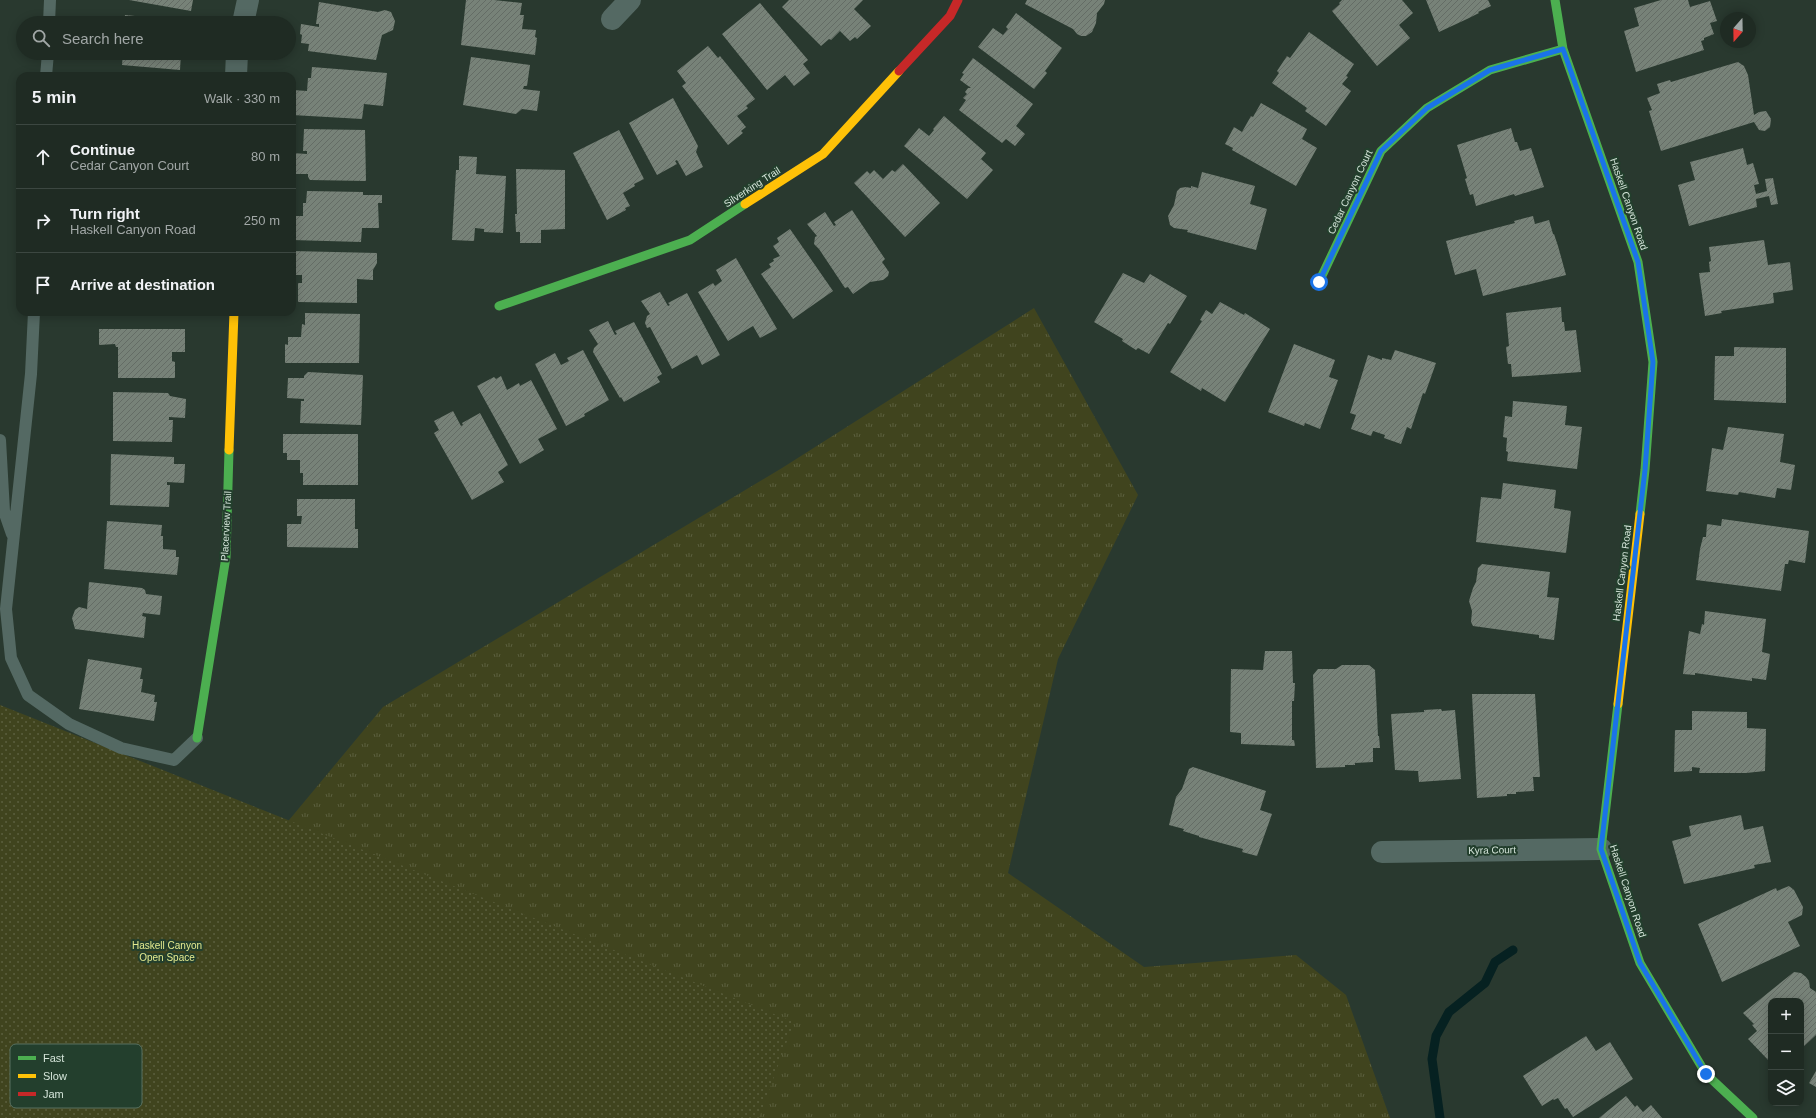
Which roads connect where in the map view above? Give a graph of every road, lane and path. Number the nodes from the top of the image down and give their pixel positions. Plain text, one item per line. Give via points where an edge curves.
1 (50, 0) edge
2 (248, 0) edge
3 (630, 0) edge
4 (958, 0) edge
5 (1555, 0) edge
6 (49, 16) edge
7 (245, 16) edge
8 (612, 19) dead end
9 (1563, 49) junction
10 (47, 60) edge
11 (237, 60) edge
12 (46, 72) edge
13 (236, 72) edge
14 (1319, 282) dead end
15 (499, 306) dead end
16 (34, 316) edge
17 (234, 316) edge
18 (0, 440) edge
19 (14, 539) junction
20 (197, 738) joint
21 (1601, 849) junction
22 (1382, 852) dead end
23 (1753, 1118) edge

1 - 6 lane
2 - 7 street
3 - 8 street
4 - 15 street, Silverking Trail via 950,16 823,154 690,240
5 - 9 street, Haskell Canyon Road
9 - 14 street, Cedar Canyon Court via 1490,70 1427,108 1381,151
9 - 21 street, Haskell Canyon Road via 1638,262 1653,362 1645,470
10 - 12 lane
11 - 13 street
16 - 19 lane via 31,374
17 - 20 street, Placerview Trail via 226,557
18 - 19 lane via 4,511
19 - 20 lane via 6,609 11,658 28,695 69,724 121,748 174,760
21 - 22 street, Kyra Court
21 - 23 street, Haskell Canyon Road via 1640,963 1706,1074

